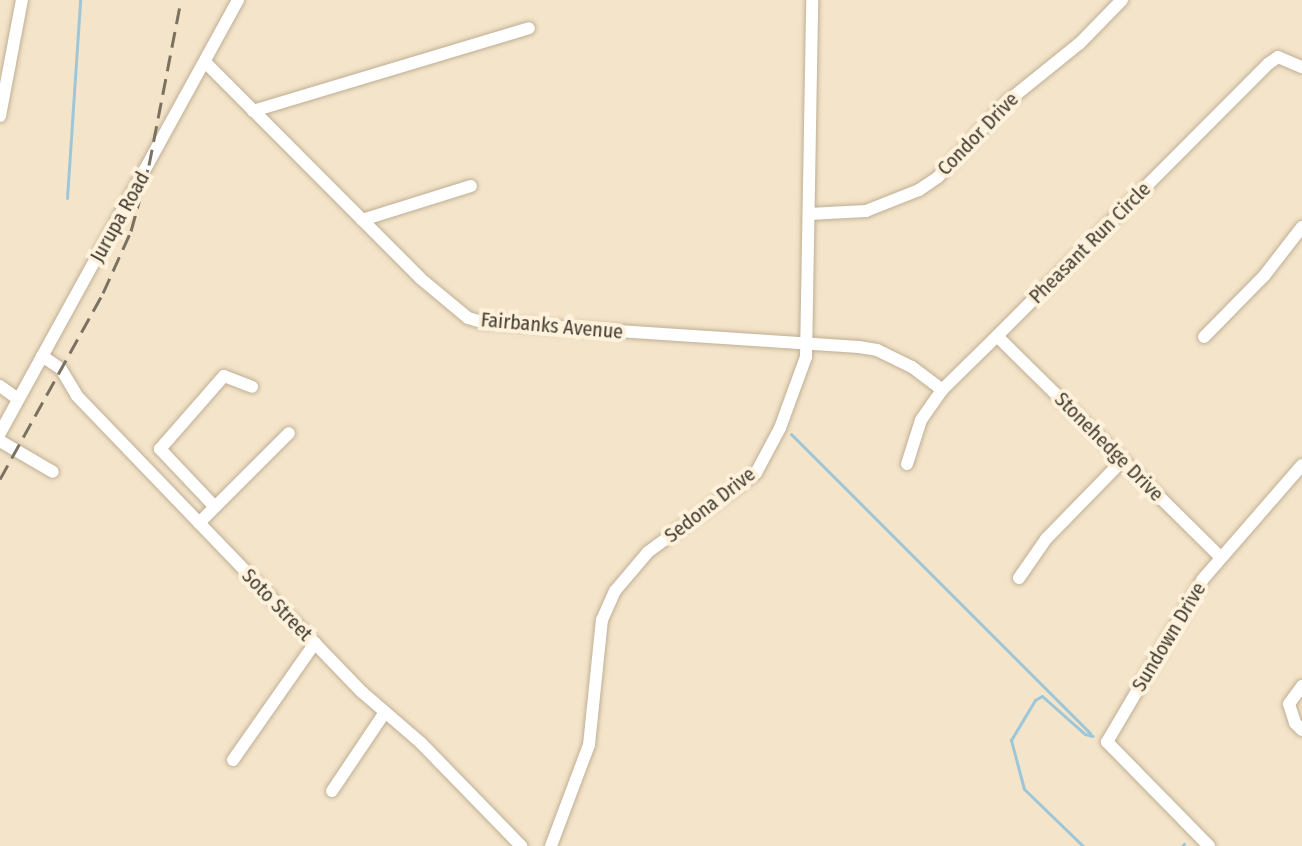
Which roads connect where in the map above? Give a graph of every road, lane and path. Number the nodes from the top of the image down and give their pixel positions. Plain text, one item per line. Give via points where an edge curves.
1 (22, 0) edge
2 (238, 0) edge
3 (812, 0) edge
4 (1122, 0) edge
5 (529, 28) dead end
6 (205, 62) junction
7 (1302, 67) edge
8 (253, 111) junction
9 (0, 116) edge
10 (471, 186) dead end
11 (809, 214) junction
12 (362, 220) junction
13 (1302, 227) edge
14 (997, 336) junction
15 (1204, 337) dead end
16 (807, 344) junction
17 (42, 356) junction
18 (0, 386) edge
19 (252, 387) dead end
20 (942, 390) junction
21 (18, 399) junction
22 (0, 433) edge
23 (289, 433) dead end
24 (0, 441) edge
25 (1123, 460) junction
26 (907, 464) dead end
27 (1302, 465) edge
28 (53, 472) dead end
29 (215, 507) junction
30 (199, 523) junction
31 (1221, 558) junction
32 (1019, 578) dead end
33 (315, 643) junction
34 (1302, 686) edge
35 (385, 712) junction
36 (1302, 730) edge
37 (233, 760) dead end
38 (332, 791) dead end
39 (521, 846) edge
40 (551, 846) edge
41 (1209, 846) edge

1 - 9 street
2 - 6 street, Jurupa Road
3 - 11 street, Sedona Drive
4 - 11 street, Condor Drive via 1080,43 1008,101 938,177 919,190 866,211
5 - 8 street
6 - 8 street, Fairbanks Avenue
6 - 17 street, Jurupa Road
7 - 14 street, Pheasant Run Circle via 1278,57 1268,64
8 - 12 street, Fairbanks Avenue
10 - 12 street
11 - 16 street, Sedona Drive
12 - 16 street, Fairbanks Avenue via 450,307 475,321
13 - 15 street via 1264,276
14 - 20 street, Pheasant Run Circle
14 - 25 street, Stonehedge Drive
16 - 20 street, Fairbanks Avenue via 877,350
16 - 40 street, Sedona Drive via 766,460 736,489 648,552 615,591 602,620 589,745
17 - 21 street, Jurupa Road
17 - 30 street, Soto Street via 61,369 77,396
18 - 21 street
19 - 29 street via 224,376 160,449
20 - 26 street, Pheasant Run Circle via 921,420
21 - 22 street, Jurupa Road
23 - 29 street
24 - 28 street
25 - 31 street, Stonehedge Drive
25 - 32 street via 1046,539
27 - 31 street, Sundown Drive
29 - 30 street
30 - 33 street, Soto Street
31 - 41 street, Sundown Drive via 1192,594 1107,742
33 - 35 street, Soto Street
33 - 37 street
34 - 36 street via 1289,704
35 - 38 street
35 - 39 street, Soto Street

